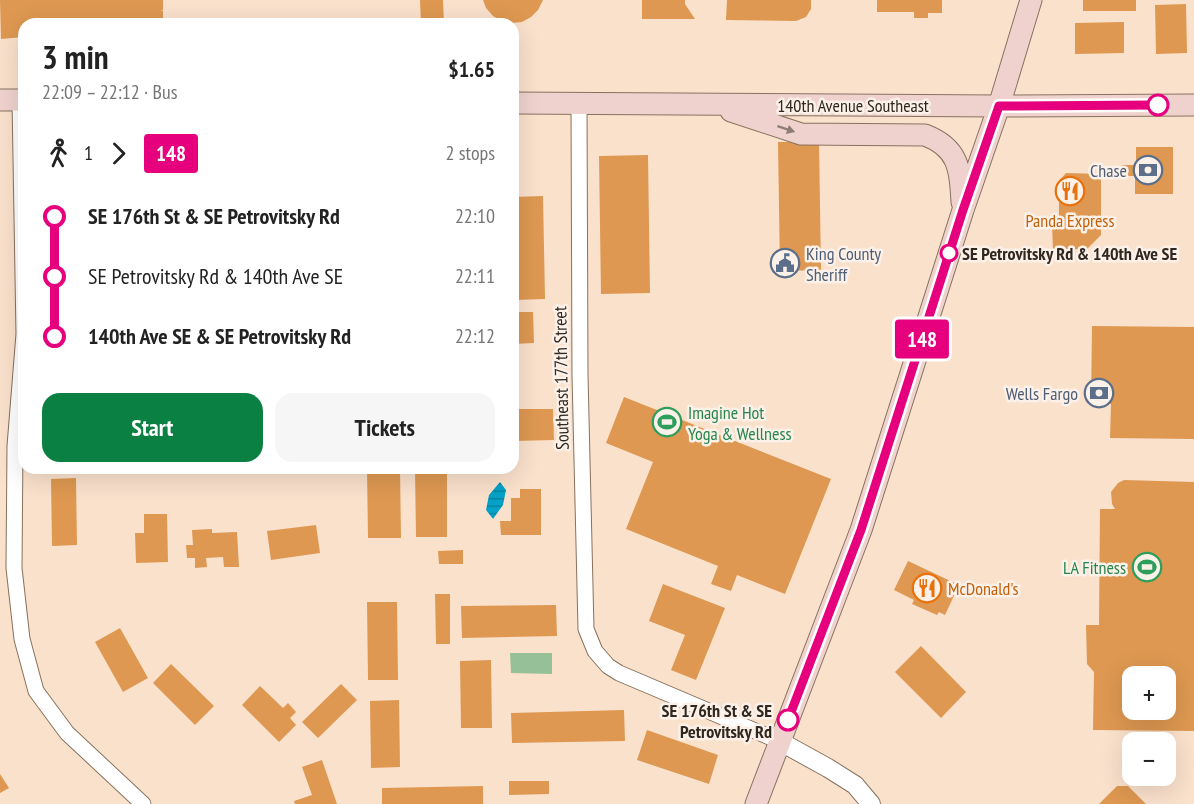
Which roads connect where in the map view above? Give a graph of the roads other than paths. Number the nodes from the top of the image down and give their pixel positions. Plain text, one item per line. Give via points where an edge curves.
1 (1031, 0) edge
2 (14, 100) edge
3 (519, 103) edge
4 (579, 103) junction
5 (711, 104) junction
6 (1194, 105) edge
7 (999, 106) junction
8 (18, 194) edge
9 (963, 210) junction
10 (18, 470) edge
11 (779, 741) junction
12 (143, 804) edge
13 (756, 804) edge
14 (870, 804) edge

1 - 7 main road
2 - 8 street
3 - 4 main road, 140th Avenue Southeast
4 - 5 main road, 140th Avenue Southeast
4 - 11 street, Southeast 177th Street via 586,629 595,651 619,673
5 - 7 main road, 140th Avenue Southeast
5 -> 9 main road via 801,134 925,135 937,140 957,161
6 - 7 main road, 140th Avenue Southeast
7 - 9 main road
9 - 11 main road via 861,530
10 - 12 street via 14,568 22,639 36,690 67,734
11 - 13 main road
11 - 14 street via 855,785

